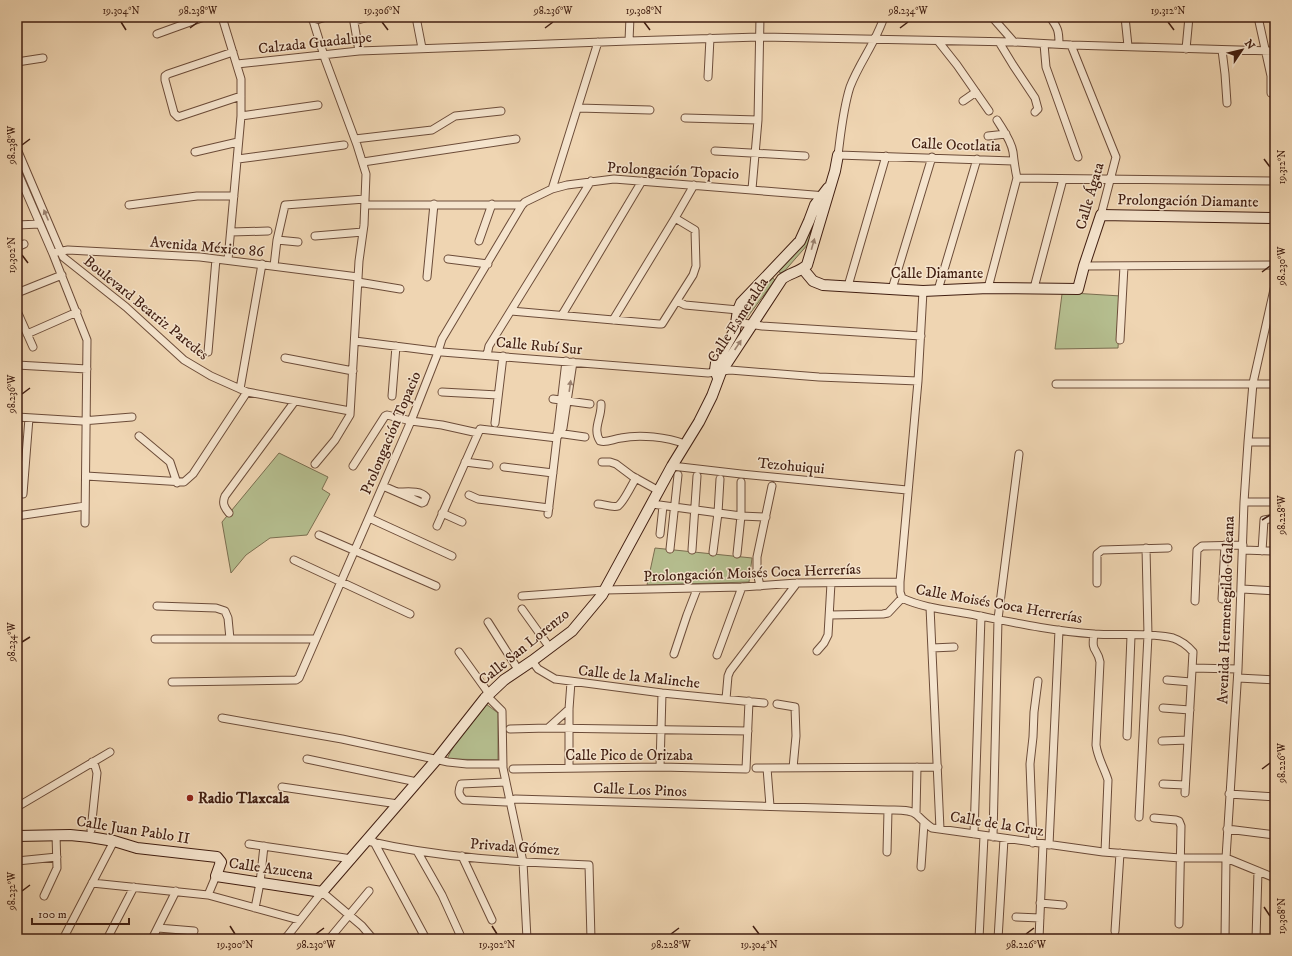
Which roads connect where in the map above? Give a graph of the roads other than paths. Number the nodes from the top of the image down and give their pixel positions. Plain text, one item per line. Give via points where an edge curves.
1 (204, 17) edge
2 (222, 17) edge
3 (326, 17) edge
4 (369, 17) edge
5 (416, 17) edge
6 (630, 17) edge
7 (760, 17) edge
8 (884, 17) edge
9 (992, 17) edge
10 (1050, 17) edge
11 (1125, 17) edge
12 (1189, 17) edge
13 (1258, 17) edge
14 (312, 19) edge
15 (353, 19) edge
16 (157, 34) dead end
17 (760, 37) junction
18 (710, 38) junction
19 (875, 38) junction
20 (629, 41) junction
21 (938, 41) junction
22 (598, 42) junction
23 (999, 42) junction
24 (1014, 42) junction
25 (1044, 44) junction
26 (1059, 44) junction
27 (1071, 45) junction
28 (1128, 46) junction
29 (422, 48) junction
30 (1186, 49) junction
31 (1222, 50) junction
32 (359, 51) junction
33 (1265, 51) junction
34 (233, 52) junction
35 (1275, 52) edge
36 (323, 54) junction
37 (43, 58) dead end
38 (17, 62) edge
39 (237, 64) junction
40 (1273, 76) edge
41 (708, 77) dead end
42 (976, 92) junction
43 (1271, 93) dead end
44 (242, 96) junction
45 (963, 101) dead end
46 (1227, 103) dead end
47 (318, 105) dead end
48 (578, 108) junction
49 (650, 110) dead end
50 (501, 111) dead end
51 (989, 111) dead end
52 (1035, 112) dead end
53 (241, 116) junction
54 (685, 118) dead end
55 (758, 120) junction
56 (997, 120) dead end
57 (1006, 134) junction
58 (988, 136) dead end
59 (355, 139) junction
60 (516, 139) dead end
61 (238, 142) junction
62 (344, 145) dead end
63 (17, 149) edge
64 (715, 150) dead end
65 (195, 152) dead end
66 (756, 152) junction
67 (838, 155) junction
68 (805, 156) dead end
69 (886, 156) junction
70 (932, 157) junction
71 (1078, 157) dead end
72 (238, 159) junction
73 (977, 159) junction
74 (1013, 160) junction
75 (363, 162) junction
76 (17, 171) edge
77 (1018, 178) junction
78 (1110, 178) junction
79 (1063, 179) junction
80 (591, 181) junction
81 (642, 181) junction
82 (1275, 181) edge
83 (694, 185) junction
84 (20, 186) edge
85 (552, 189) junction
86 (752, 189) junction
87 (826, 193) junction
88 (234, 196) junction
89 (365, 202) junction
90 (434, 204) junction
91 (492, 204) junction
92 (129, 205) dead end
93 (522, 205) junction
94 (1101, 215) junction
95 (675, 218) junction
96 (1275, 218) edge
97 (40, 224) junction
98 (17, 225) edge
99 (231, 232) junction
100 (268, 232) dead end
101 (363, 232) junction
102 (315, 236) dead end
103 (277, 240) junction
104 (479, 241) dead end
105 (298, 242) dead end
106 (61, 251) junction
107 (53, 254) junction
108 (216, 259) junction
109 (448, 259) dead end
110 (228, 260) junction
111 (262, 264) junction
112 (488, 264) junction
113 (1275, 265) edge
114 (274, 266) junction
115 (1084, 266) junction
116 (1124, 266) junction
117 (803, 268) junction
118 (772, 271) junction
119 (62, 275) junction
120 (427, 278) dead end
121 (358, 279) junction
122 (782, 279) junction
123 (1275, 285) edge
124 (848, 286) junction
125 (988, 288) junction
126 (1034, 288) junction
127 (400, 289) dead end
128 (892, 289) junction
129 (1078, 289) joint
130 (938, 290) junction
131 (923, 291) junction
132 (17, 293) edge
133 (677, 301) junction
134 (738, 310) junction
135 (17, 311) edge
136 (511, 311) junction
137 (77, 312) junction
138 (562, 316) junction
139 (613, 320) junction
140 (737, 322) junction
141 (752, 324) junction
142 (23, 331) edge
143 (921, 336) junction
144 (1120, 340) dead end
145 (355, 341) junction
146 (33, 346) dead end
147 (396, 346) junction
148 (438, 351) junction
149 (208, 352) dead end
150 (487, 355) junction
151 (503, 356) junction
152 (285, 358) dead end
153 (570, 362) junction
154 (17, 366) edge
155 (87, 369) junction
156 (353, 371) junction
157 (718, 374) junction
158 (918, 381) junction
159 (1253, 383) junction
160 (1056, 384) dead end
161 (1275, 384) edge
162 (240, 389) junction
163 (247, 392) junction
164 (442, 392) dead end
165 (498, 395) junction
166 (392, 396) dead end
167 (553, 399) dead end
168 (295, 401) junction
169 (564, 401) junction
170 (590, 404) dead end
171 (601, 404) dead end
172 (350, 411) junction
173 (17, 417) edge
174 (132, 417) dead end
175 (29, 418) junction
176 (86, 421) junction
177 (411, 421) junction
178 (496, 423) dead end
179 (478, 433) junction
180 (558, 435) junction
181 (139, 436) dead end
182 (585, 437) dead end
183 (1248, 442) junction
184 (1275, 442) edge
185 (685, 444) junction
186 (1019, 454) dead end
187 (465, 462) junction
188 (602, 462) dead end
189 (315, 464) dead end
190 (490, 465) dead end
191 (353, 466) dead end
192 (504, 468) dead end
193 (675, 470) junction
194 (552, 473) junction
195 (86, 476) junction
196 (697, 476) dead end
197 (636, 478) junction
198 (720, 479) dead end
199 (177, 482) junction
200 (741, 482) dead end
201 (383, 486) junction
202 (772, 486) dead end
203 (907, 490) junction
204 (659, 491) junction
205 (398, 492) dead end
206 (23, 494) dead end
207 (469, 495) dead end
208 (1244, 502) junction
209 (1275, 502) edge
210 (598, 504) dead end
211 (652, 504) junction
212 (85, 506) junction
213 (663, 506) junction
214 (675, 508) junction
215 (696, 510) junction
216 (229, 513) dead end
217 (718, 513) junction
218 (442, 514) junction
219 (17, 516) edge
220 (741, 516) junction
221 (766, 517) junction
222 (369, 518) junction
223 (1275, 518) edge
224 (462, 522) dead end
225 (85, 523) dead end
226 (437, 526) dead end
227 (660, 534) dead end
228 (319, 535) dead end
229 (1225, 545) junction
230 (1146, 548) junction
231 (1168, 548) dead end
232 (1243, 548) junction
233 (670, 549) dead end
234 (692, 550) dead end
235 (355, 551) junction
236 (1262, 551) junction
237 (1275, 551) edge
238 (713, 552) dead end
239 (737, 554) dead end
240 (452, 556) dead end
241 (294, 560) dead end
242 (900, 582) junction
243 (341, 583) junction
244 (797, 583) junction
245 (832, 583) junction
246 (1097, 583) dead end
247 (436, 586) dead end
248 (760, 586) junction
249 (742, 587) junction
250 (697, 588) junction
251 (1242, 589) junction
252 (605, 590) junction
253 (1275, 591) edge
254 (522, 596) dead end
255 (902, 598) junction
256 (1222, 599) dead end
257 (1195, 601) dead end
258 (157, 606) dead end
259 (930, 607) junction
260 (522, 608) dead end
261 (410, 614) dead end
262 (830, 615) junction
263 (980, 616) junction
264 (998, 619) junction
265 (488, 622) dead end
266 (1059, 630) junction
267 (1094, 634) junction
268 (1131, 636) junction
269 (1148, 636) junction
270 (155, 639) dead end
271 (230, 639) junction
272 (316, 639) junction
273 (954, 647) dead end
274 (550, 648) junction
275 (932, 648) junction
276 (817, 651) dead end
277 (459, 652) dead end
278 (674, 654) dead end
279 (717, 655) dead end
280 (532, 661) junction
281 (1192, 668) junction
282 (1238, 669) junction
283 (519, 671) junction
284 (1238, 678) junction
285 (1167, 680) dead end
286 (1275, 680) edge
287 (1038, 681) dead end
288 (172, 682) dead end
289 (571, 682) junction
290 (1191, 682) junction
291 (662, 693) junction
292 (488, 695) junction
293 (726, 699) junction
294 (749, 701) junction
295 (764, 703) dead end
296 (777, 704) dead end
297 (1163, 708) dead end
298 (569, 709) junction
299 (1190, 710) junction
300 (222, 718) dead end
301 (548, 728) junction
302 (510, 729) dead end
303 (569, 729) junction
304 (661, 730) junction
305 (748, 731) junction
306 (1127, 736) dead end
307 (1188, 740) junction
308 (1162, 741) dead end
309 (110, 752) dead end
310 (307, 759) dead end
311 (437, 759) junction
312 (92, 762) junction
313 (503, 764) junction
314 (660, 767) junction
315 (917, 767) junction
316 (938, 767) junction
317 (569, 768) junction
318 (756, 768) dead end
319 (767, 768) junction
320 (793, 768) junction
321 (513, 769) dead end
322 (417, 782) junction
323 (506, 782) junction
324 (1163, 784) dead end
325 (1185, 785) junction
326 (282, 787) dead end
327 (1185, 793) dead end
328 (1229, 794) junction
329 (1275, 798) edge
330 (510, 800) junction
331 (398, 804) junction
332 (770, 806) junction
333 (17, 807) edge
334 (888, 810) junction
335 (916, 814) junction
336 (1139, 817) dead end
337 (1154, 818) dead end
338 (924, 823) junction
339 (940, 829) junction
340 (1227, 829) junction
341 (91, 830) dead end
342 (974, 834) junction
343 (56, 835) junction
344 (1275, 835) edge
345 (17, 836) edge
346 (984, 836) junction
347 (993, 837) junction
348 (1004, 839) junction
349 (114, 841) junction
350 (370, 842) junction
351 (1033, 843) junction
352 (249, 844) dead end
353 (1046, 845) junction
354 (264, 846) junction
355 (417, 851) junction
356 (887, 852) dead end
357 (1105, 852) junction
358 (1120, 854) junction
359 (462, 856) junction
360 (57, 857) junction
361 (1180, 858) junction
362 (1226, 858) junction
363 (352, 859) junction
364 (17, 861) edge
365 (523, 862) junction
366 (921, 867) dead end
367 (1258, 871) junction
368 (216, 876) junction
369 (1275, 878) edge
370 (92, 882) junction
371 (260, 883) junction
372 (134, 887) junction
373 (176, 891) junction
374 (369, 891) dead end
375 (322, 892) junction
376 (44, 896) dead end
377 (211, 896) junction
378 (1040, 903) junction
379 (1063, 905) dead end
380 (255, 908) junction
381 (349, 914) junction
382 (1016, 917) dead end
383 (1040, 918) junction
384 (299, 920) junction
385 (492, 920) dead end
386 (1179, 924) dead end
387 (158, 928) junction
388 (194, 931) dead end
389 (1115, 931) dead end
390 (286, 938) edge
391 (330, 938) dead end
392 (1224, 938) edge
393 (63, 939) edge
394 (107, 939) edge
395 (152, 939) edge
396 (295, 939) edge
397 (373, 939) edge
398 (426, 939) edge
399 (462, 939) edge
400 (527, 939) edge
401 (591, 939) edge
402 (978, 939) edge
403 (998, 939) edge
404 (1039, 939) edge
405 (1256, 939) edge

1 - 16 street
2 - 34 street
3 - 14 street
4 - 15 street
5 - 29 street
6 - 20 street
7 - 17 street
8 - 19 street
9 - 24 street
10 - 26 street via 1059,32
11 - 28 street
12 - 30 street
13 - 33 street
14 - 36 street
15 - 32 street
17 - 18 street, Calzada Guadalupe
17 - 19 street, Calzada Guadalupe
17 - 55 street
18 - 20 street, Calzada Guadalupe
18 - 41 street
19 - 21 street, Calzada Guadalupe
19 - 67 street via 846,100
20 - 22 street, Calzada Guadalupe
21 - 23 street, Calzada Guadalupe
21 - 42 street
22 - 29 street, Calzada Guadalupe
22 - 48 street
23 - 24 street, Calzada Guadalupe
23 - 52 street via 1036,98 1038,109
24 - 25 street, Calzada Guadalupe
25 - 26 street, Calzada Guadalupe
25 - 71 street via 1046,67
26 - 27 street, Calzada Guadalupe
27 - 28 street, Calzada Guadalupe
27 - 78 street, Calle Ágata via 1115,154
28 - 30 street, Calzada Guadalupe
29 - 32 street, Calzada Guadalupe
30 - 31 street, Calzada Guadalupe
31 - 33 street, Calzada Guadalupe
31 - 46 street
32 - 36 street, Calzada Guadalupe
33 - 35 street, Calzada Guadalupe
33 - 40 street
34 - 39 street
34 - 44 street via 168,74 165,80 176,116
36 - 39 street, Calzada Guadalupe
36 - 59 street
37 - 38 street
39 - 44 street
40 - 43 street
42 - 45 street
42 - 51 street
44 - 53 street
47 - 53 street
48 - 49 street
48 - 85 street
50 - 59 street via 455,116 432,130
53 - 61 street
54 - 55 street
55 - 66 street
56 - 57 street
57 - 58 street
57 - 74 street via 1013,151
59 - 75 street
60 - 75 street
61 - 65 street
61 - 72 street
62 - 72 street
106 -> 63 street, Boulevard Beatriz Paredes
64 - 66 street
66 - 68 street
66 - 86 street
67 - 69 street, Calle Ocotlatia
67 - 87 street
69 - 70 street, Calle Ocotlatia
69 - 124 street
70 - 73 street, Calle Ocotlatia
70 - 128 street
72 - 88 street
73 - 74 street, Calle Ocotlatia
73 - 130 street
74 - 77 street, Calle Ocotlatia
75 - 89 street via 366,174
76 - 84 street, Boulevard Beatriz Paredes
77 - 79 street
77 - 125 street
78 - 79 street
78 - 82 street
78 - 94 street, Calle Ágata
79 - 126 street
80 - 81 street, Prolongación Topacio
80 - 85 street, Prolongación Topacio
80 - 136 street
81 - 83 street, Prolongación Topacio
81 - 138 street
83 - 86 street, Prolongación Topacio
83 - 95 street
84 - 97 street, Boulevard Beatriz Paredes
85 - 93 street, Prolongación Topacio
86 - 87 street, Prolongación Topacio
117 -> 87 street via 808,262
87 - 118 street, Calle Esmeralda via 815,205 800,241
88 - 92 street via 197,196
88 - 99 street
89 - 90 street
89 - 101 street
89 - 103 street via 286,205 283,208
90 - 91 street
90 - 120 street
91 - 93 street
91 - 104 street
93 - 112 street, Prolongación Topacio
94 - 96 street, Prolongación Diamante
94 - 115 street, Calle Ágata
95 - 133 street via 695,230 696,234 695,271
95 - 139 street
97 - 98 street
97 - 107 street, Boulevard Beatriz Paredes
99 - 100 street
99 - 110 street
101 - 102 street
101 - 121 street
103 - 105 street
103 - 114 street
106 - 107 street, Avenida México 86
106 - 108 street, Avenida México 86
106 - 162 street, Boulevard Beatriz Paredes via 64,258 126,307 184,360 210,376
107 - 119 street, Boulevard Beatriz Paredes
108 - 110 street, Avenida México 86
108 - 149 street
109 - 112 street
110 - 111 street, Avenida México 86
111 - 114 street, Avenida México 86
111 - 162 street
112 - 148 street, Prolongación Topacio via 442,339
113 - 116 street
114 - 121 street, Avenida México 86
115 - 116 street
115 - 129 street, Calle Ágata
116 - 144 street
117 - 122 street, Calle Esmeralda
117 - 124 street, Calle Diamante via 819,284
118 - 122 street
118 - 134 street, Calle Esmeralda via 743,300
119 - 132 street
119 - 137 street, Boulevard Beatriz Paredes
121 - 127 street, Avenida México 86
121 - 145 street
122 - 141 street, Calle Esmeralda
123 - 159 street, Avenida Hermenegildo Galeana
124 - 128 street, Calle Diamante
125 - 126 street, Calle Diamante
125 - 130 street, Calle Diamante
126 - 129 street, Calle Diamante
128 - 131 street, Calle Diamante
130 - 131 street, Calle Diamante
131 - 143 street, Calle Moisés Coca Herrerías
133 - 134 street via 685,305
133 - 139 street via 665,321 660,324
134 - 140 street, Calle Esmeralda
135 - 142 street
136 - 138 street
136 - 150 street via 489,346
137 - 142 street
137 - 155 street, Boulevard Beatriz Paredes via 87,340
138 - 139 street
140 - 141 street
140 - 157 street, Calle Esmeralda via 733,336 716,363
141 - 143 street
157 -> 141 street, Calle Esmeralda
142 - 146 street
143 - 158 street, Calle Moisés Coca Herrerías
145 - 147 street, Calle Rubí Sur
145 - 156 street
147 - 148 street, Calle Rubí Sur
147 - 166 street
148 - 150 street, Calle Rubí Sur
148 - 177 street, Prolongación Topacio
150 - 151 street, Calle Rubí Sur
151 - 153 street, Calle Rubí Sur
151 - 165 street
152 - 156 street
153 - 157 street, Calle Rubí Sur
153 - 169 street
154 - 155 street
155 - 176 street, Boulevard Beatriz Paredes
156 - 172 street
157 - 158 street, Calle Rubí Sur via 730,370
157 - 185 street, Calle San Lorenzo via 708,405
158 - 203 street, Calle Moisés Coca Herrerías
159 - 160 street
159 - 161 street
159 - 183 street, Avenida Hermenegildo Galeana
162 - 163 street, Boulevard Beatriz Paredes
163 - 168 street, Boulevard Beatriz Paredes
163 - 199 street via 193,474 184,482
164 - 165 street
165 - 178 street
167 - 169 street
168 - 172 street, Boulevard Beatriz Paredes
168 - 216 street via 225,496 223,501
169 - 170 street
169 - 180 street
171 - 185 street via 597,432 600,441 627,437 656,437
172 - 189 street via 335,440
173 - 175 street
174 - 176 street
175 - 176 street
175 - 206 street
176 - 195 street, Boulevard Beatriz Paredes
177 - 179 street via 452,426
177 - 191 street via 385,416
177 - 201 street, Prolongación Topacio
179 - 180 street via 482,428
179 - 187 street
180 - 182 street
180 - 194 street
181 - 199 street via 170,462
183 - 184 street
183 - 208 street, Avenida Hermenegildo Galeana
185 - 193 street, Calle San Lorenzo
186 - 264 street
187 - 190 street
187 - 218 street
188 - 197 street via 613,463
192 - 194 street
193 - 203 street, Tezohuiqui
193 - 204 street, Calle San Lorenzo
193 - 214 street
194 - 207 street via 548,511
195 - 199 street
195 - 212 street, Boulevard Beatriz Paredes
196 - 215 street
197 - 204 street
197 - 210 street via 618,505
198 - 217 street
200 - 220 street
201 - 205 street
201 - 222 street, Prolongación Topacio
202 - 221 street
203 - 242 street, Calle Moisés Coca Herrerías
204 - 211 street, Calle San Lorenzo
208 - 209 street
208 - 232 street, Avenida Hermenegildo Galeana
211 - 213 street
211 - 252 street, Calle San Lorenzo
212 - 219 street
212 - 225 street, Boulevard Beatriz Paredes
213 - 214 street
213 - 227 street
214 - 215 street
214 - 233 street
215 - 217 street
215 - 234 street
217 - 220 street
217 - 238 street
218 - 224 street
218 - 226 street
220 - 221 street
220 - 239 street
221 - 248 street via 757,558
222 - 235 street, Prolongación Topacio
222 - 240 street
223 - 236 street via 1264,520
228 - 235 street
229 - 232 street
229 - 256 street
229 - 257 street via 1202,546 1198,550
230 - 231 street
230 - 246 street via 1099,551
230 - 269 street
232 - 236 street
232 - 251 street, Avenida Hermenegildo Galeana
235 - 243 street, Prolongación Topacio
235 - 247 street
236 - 237 street
241 - 243 street
242 - 245 street, Prolongación Moisés Coca Herrerías
242 - 255 street, Calle Moisés Coca Herrerías
243 - 261 street
243 - 272 street, Prolongación Topacio
244 - 245 street, Prolongación Moisés Coca Herrerías
244 - 248 street, Prolongación Moisés Coca Herrerías
244 - 293 street via 730,671
245 - 262 street
248 - 249 street, Prolongación Moisés Coca Herrerías
249 - 250 street, Prolongación Moisés Coca Herrerías
249 - 279 street
250 - 252 street, Prolongación Moisés Coca Herrerías
250 - 278 street
251 - 253 street
251 - 282 street, Avenida Hermenegildo Galeana
252 - 254 street, Prolongación Moisés Coca Herrerías
252 - 274 street, Calle San Lorenzo via 576,628
255 - 259 street, Calle Moisés Coca Herrerías
255 - 262 street via 888,613
258 - 271 street via 216,608 225,611
259 - 263 street, Calle Moisés Coca Herrerías
259 - 275 street
260 - 274 street
262 - 276 street via 828,635
263 - 264 street, Calle Moisés Coca Herrerías
263 - 342 street
264 - 266 street, Calle Moisés Coca Herrerías
264 - 347 street
265 - 283 street
266 - 267 street, Calle Moisés Coca Herrerías
266 - 353 street
267 - 268 street, Calle Moisés Coca Herrerías
267 - 357 street via 1092,645 1100,662 1096,745 1108,780
268 - 269 street, Calle Moisés Coca Herrerías
268 - 306 street
269 - 281 street, Calle Moisés Coca Herrerías via 1173,638 1186,643 1193,652
269 - 336 street
270 - 271 street
271 - 272 street
272 - 288 street, Prolongación Topacio via 298,679
273 - 275 street
274 - 280 street, Calle San Lorenzo
275 - 316 street
277 - 292 street
280 - 283 street, Calle San Lorenzo
280 - 289 street, Calle de la Malinche via 550,678
281 - 282 street
281 - 290 street, Calle Moisés Coca Herrerías
282 - 284 street, Avenida Hermenegildo Galeana
283 - 292 street, Calle San Lorenzo
284 - 286 street
284 - 328 street, Avenida Hermenegildo Galeana
285 - 290 street
287 - 351 street via 1030,764
289 - 291 street, Calle de la Malinche
289 - 298 street
290 - 299 street, Calle Moisés Coca Herrerías
291 - 293 street, Calle de la Malinche
291 - 304 street
292 - 311 street, Calle San Lorenzo
292 - 313 street via 502,711
293 - 294 street, Calle de la Malinche
294 - 295 street, Calle de la Malinche
294 - 305 street
296 - 320 street via 795,707
297 - 299 street
298 - 301 street
298 - 303 street
299 - 307 street, Calle Moisés Coca Herrerías
300 - 311 street
301 - 302 street
301 - 303 street
303 - 304 street
303 - 317 street
304 - 305 street
304 - 314 street
305 - 314 street, Calle Pico de Orizaba via 746,769
307 - 308 street
307 - 325 street, Calle Moisés Coca Herrerías
309 - 312 street
310 - 322 street
311 - 313 street via 467,764
311 - 322 street, Calle San Lorenzo
312 - 333 street
312 - 341 street via 96,766 96,773
313 - 323 street
314 - 317 street, Calle Pico de Orizaba
315 - 316 street
315 - 320 street
315 - 335 street
316 - 339 street
317 - 321 street, Calle Pico de Orizaba
318 - 319 street
319 - 320 street
319 - 332 street
322 - 331 street, Calle San Lorenzo
323 - 330 street
323 - 330 street, Calle Los Pinos via 461,784 458,790 464,800
324 - 325 street
325 - 327 street, Calle Moisés Coca Herrerías
326 - 331 street
328 - 329 street
328 - 340 street, Avenida Hermenegildo Galeana
330 - 332 street, Calle Los Pinos
330 - 365 street
331 - 350 street, Calle San Lorenzo
332 - 334 street
334 - 335 street
334 - 356 street
335 - 338 street, Calle de la Cruz
337 - 361 street via 1179,821
338 - 339 street, Calle de la Cruz
338 - 366 street
339 - 342 street, Calle de la Cruz
340 - 344 street
340 - 362 street, Avenida Hermenegildo Galeana
342 - 346 street, Calle de la Cruz
343 - 345 street, Calle Juan Pablo II
343 - 349 street, Calle Juan Pablo II
343 - 360 street
346 - 347 street, Calle de la Cruz
346 - 402 street
347 - 348 street, Calle de la Cruz
348 - 351 street, Calle de la Cruz
348 - 403 street
349 - 368 street, Calle Juan Pablo II via 138,848 217,857 221,864
349 - 370 street
350 - 355 street, Privada Gómez
350 - 363 street, Calle San Lorenzo
350 - 398 street
351 - 353 street, Calle de la Cruz
352 - 354 street
353 - 357 street, Calle de la Cruz
353 - 378 street
354 - 363 street
354 - 371 street
355 - 359 street, Privada Gómez
355 - 399 street via 442,895
357 - 358 street, Calle de la Cruz
358 - 361 street, Calle de la Cruz
358 - 389 street
359 - 365 street, Privada Gómez
359 - 385 street
360 - 364 street
360 - 376 street via 57,869
361 - 362 street, Calle de la Cruz
361 - 386 street
362 - 367 street
362 - 392 street, Avenida Hermenegildo Galeana
363 - 375 street, Calle San Lorenzo
365 - 400 street
365 - 401 street, Privada Gómez via 589,865
367 - 369 street
367 - 405 street
368 - 371 street, Calle Azucena
368 - 377 street
370 - 372 street
370 - 393 street
371 - 375 street, Calle Azucena
371 - 380 street
372 - 373 street
372 - 394 street
373 - 377 street
373 - 387 street
374 - 381 street
375 - 381 street
375 - 384 street
377 - 380 street
378 - 379 street
378 - 383 street
380 - 384 street
381 - 391 street
381 - 397 street
382 - 383 street
383 - 404 street
384 - 390 street
387 - 388 street
387 - 395 street
390 - 396 street

